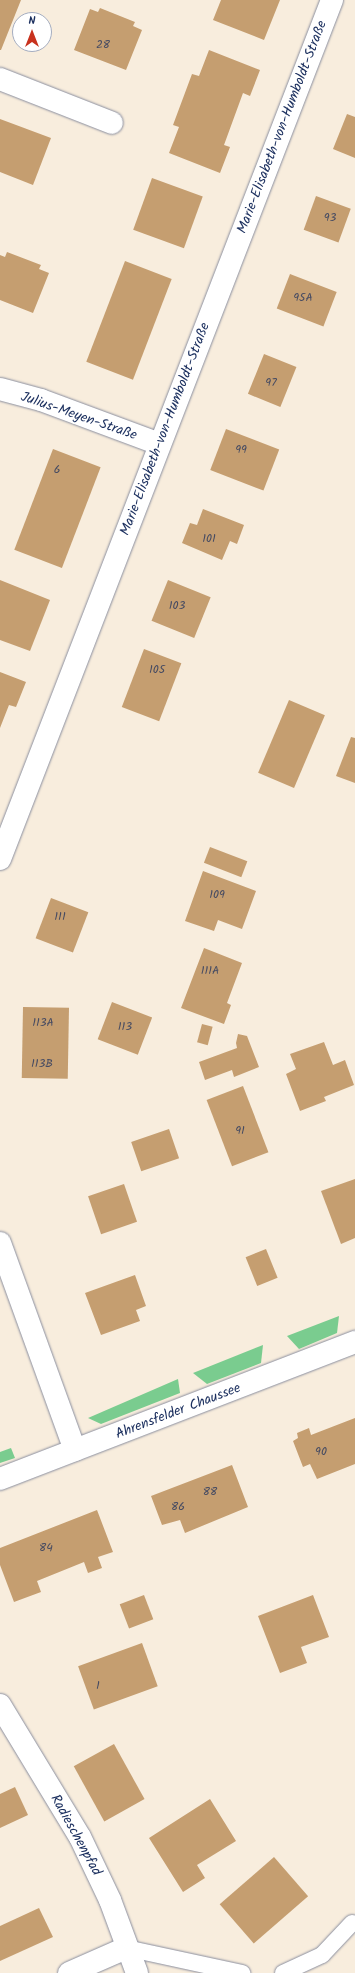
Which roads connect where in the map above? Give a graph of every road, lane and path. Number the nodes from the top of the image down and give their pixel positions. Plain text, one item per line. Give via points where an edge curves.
1 (332, 0) edge
2 (0, 79) edge
3 (112, 123) dead end
4 (0, 389) edge
5 (159, 444) junction
6 (0, 859) edge
7 (0, 1243) edge
8 (355, 1342) edge
9 (75, 1450) junction
10 (0, 1479) edge
11 (0, 1705) edge
12 (352, 1923) dead end
13 (126, 1948) junction
14 (69, 1973) edge
15 (137, 1973) edge
16 (242, 1973) edge
17 (283, 1973) edge

1 - 5 street, Marie-Elisabeth-von-Humboldt-Straße
2 - 3 street
4 - 5 street, Julius-Meyen-Straße via 36,398
5 - 6 street, Marie-Elisabeth-von-Humboldt-Straße
7 - 9 street
8 - 9 street, Ahrensfelder Chaussee
9 - 10 street, Ahrensfelder Chaussee
11 - 13 street, Radieschenpfad via 80,1837 110,1900
12 - 17 lane via 322,1955
13 - 14 street
13 - 15 street, Radieschenpfad
13 - 16 lane

